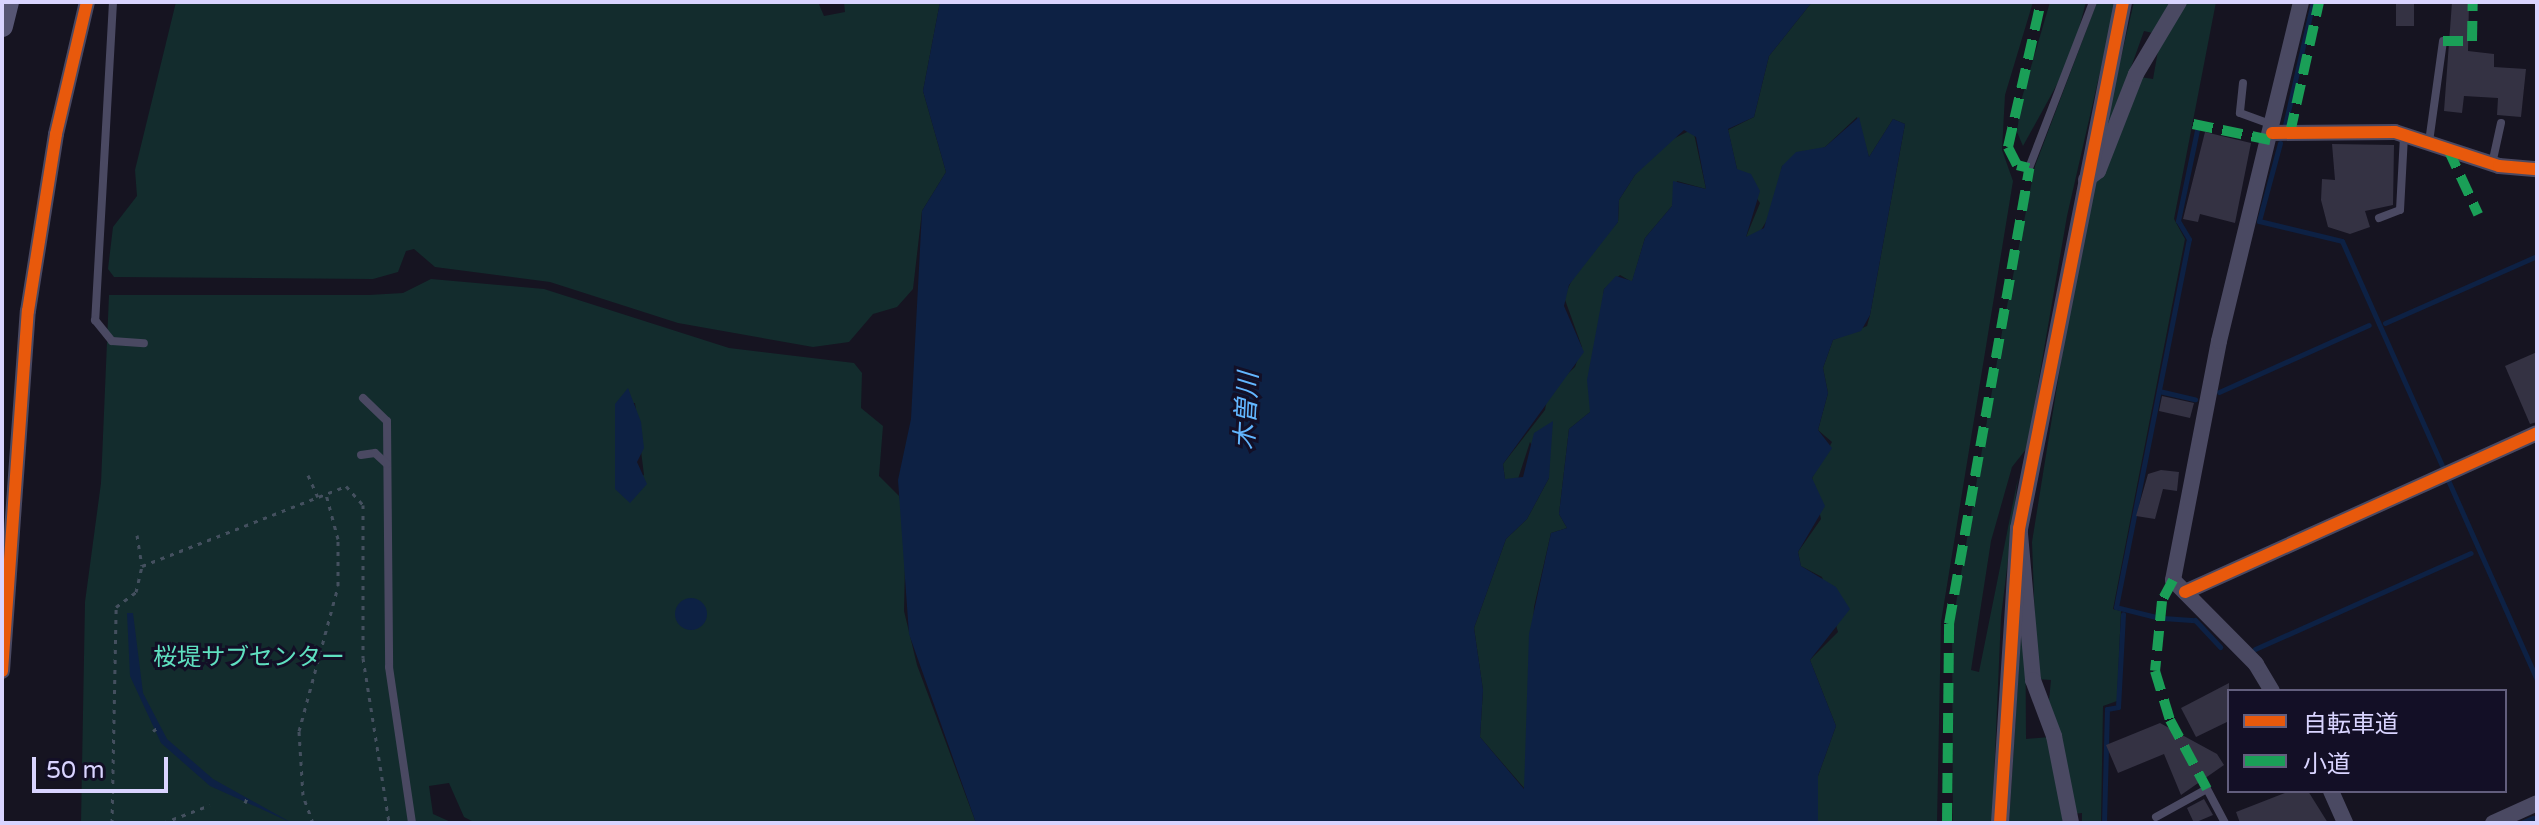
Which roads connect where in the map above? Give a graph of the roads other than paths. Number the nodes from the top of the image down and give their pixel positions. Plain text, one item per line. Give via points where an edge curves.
1 (8, 2) edge
2 (87, 2) edge
3 (113, 2) edge
4 (2093, 2) edge
5 (2123, 2) edge
6 (2179, 2) edge
7 (2301, 2) edge
8 (2, 26) edge
9 (2443, 41) dead end
10 (2243, 83) dead end
11 (2501, 123) dead end
12 (2273, 129) junction
13 (2404, 135) junction
14 (2429, 143) junction
15 (2492, 164) junction
16 (2029, 168) dead end
17 (2537, 169) edge
18 (2085, 181) junction
19 (2379, 218) dead end
20 (144, 343) dead end
21 (363, 398) dead end
22 (2537, 433) edge
23 (361, 455) dead end
24 (387, 464) junction
25 (2019, 529) junction
26 (2185, 592) junction
27 (2, 671) edge
28 (2271, 689) edge
29 (2332, 793) edge
30 (2537, 803) edge
31 (2156, 817) dead end
32 (412, 823) edge
33 (2000, 823) edge
34 (2071, 823) edge
35 (2225, 823) edge
36 (2345, 823) edge
37 (2493, 823) edge

1 - 8 main road
2 - 27 street via 56,134 28,311
3 - 20 lane via 95,320 112,341
4 - 16 lane
5 - 18 street
6 - 18 street via 2136,74 2098,171
7 - 12 street
9 - 14 lane
10 - 12 lane via 2240,113
11 - 15 lane
12 - 13 street
12 - 26 street via 2219,341 2173,580
13 - 14 street
13 - 19 lane via 2400,210
14 - 15 street
15 - 17 street
18 - 25 street
21 - 24 lane via 387,421
22 - 26 street
23 - 24 lane via 375,453
24 - 32 lane via 389,667
25 - 33 street
25 - 34 street via 2027,560 2033,680 2054,736
26 - 28 street via 2256,664
29 - 36 street
30 - 37 street
31 - 35 lane via 2168,804 2207,789

